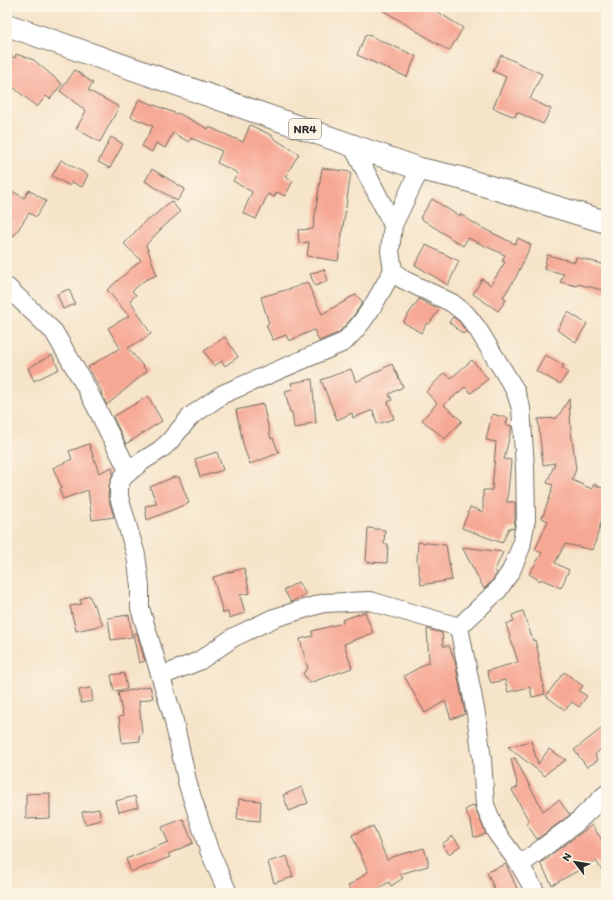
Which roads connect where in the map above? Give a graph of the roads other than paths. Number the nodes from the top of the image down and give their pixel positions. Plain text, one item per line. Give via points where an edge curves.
1 (7, 25) edge
2 (352, 145) junction
3 (420, 169) junction
4 (606, 222) edge
5 (393, 225) junction
6 (393, 270) junction
7 (7, 287) edge
8 (129, 472) junction
9 (459, 627) junction
10 (161, 676) junction
11 (606, 794) edge
12 (520, 865) junction
13 (228, 893) edge
14 (536, 893) edge

1 - 2 highway, NR4
2 - 3 highway, NR4
2 - 5 street
3 - 4 highway, NR4 via 460,178
3 - 5 street
5 - 6 street via 390,251
6 - 8 street via 369,313 344,342 223,394 190,416 169,442
6 - 9 street via 402,279 452,303 466,314 515,390 521,408 526,519 521,547 511,571 498,590
7 - 8 street via 54,332 86,387
8 - 10 street via 119,486 119,497 136,555 140,608
9 - 10 street via 370,601 324,603 274,618 234,637 199,661
9 - 12 street via 476,714 485,805 496,832
10 - 13 street via 188,785 209,850
11 - 12 street via 576,823
12 - 14 street

